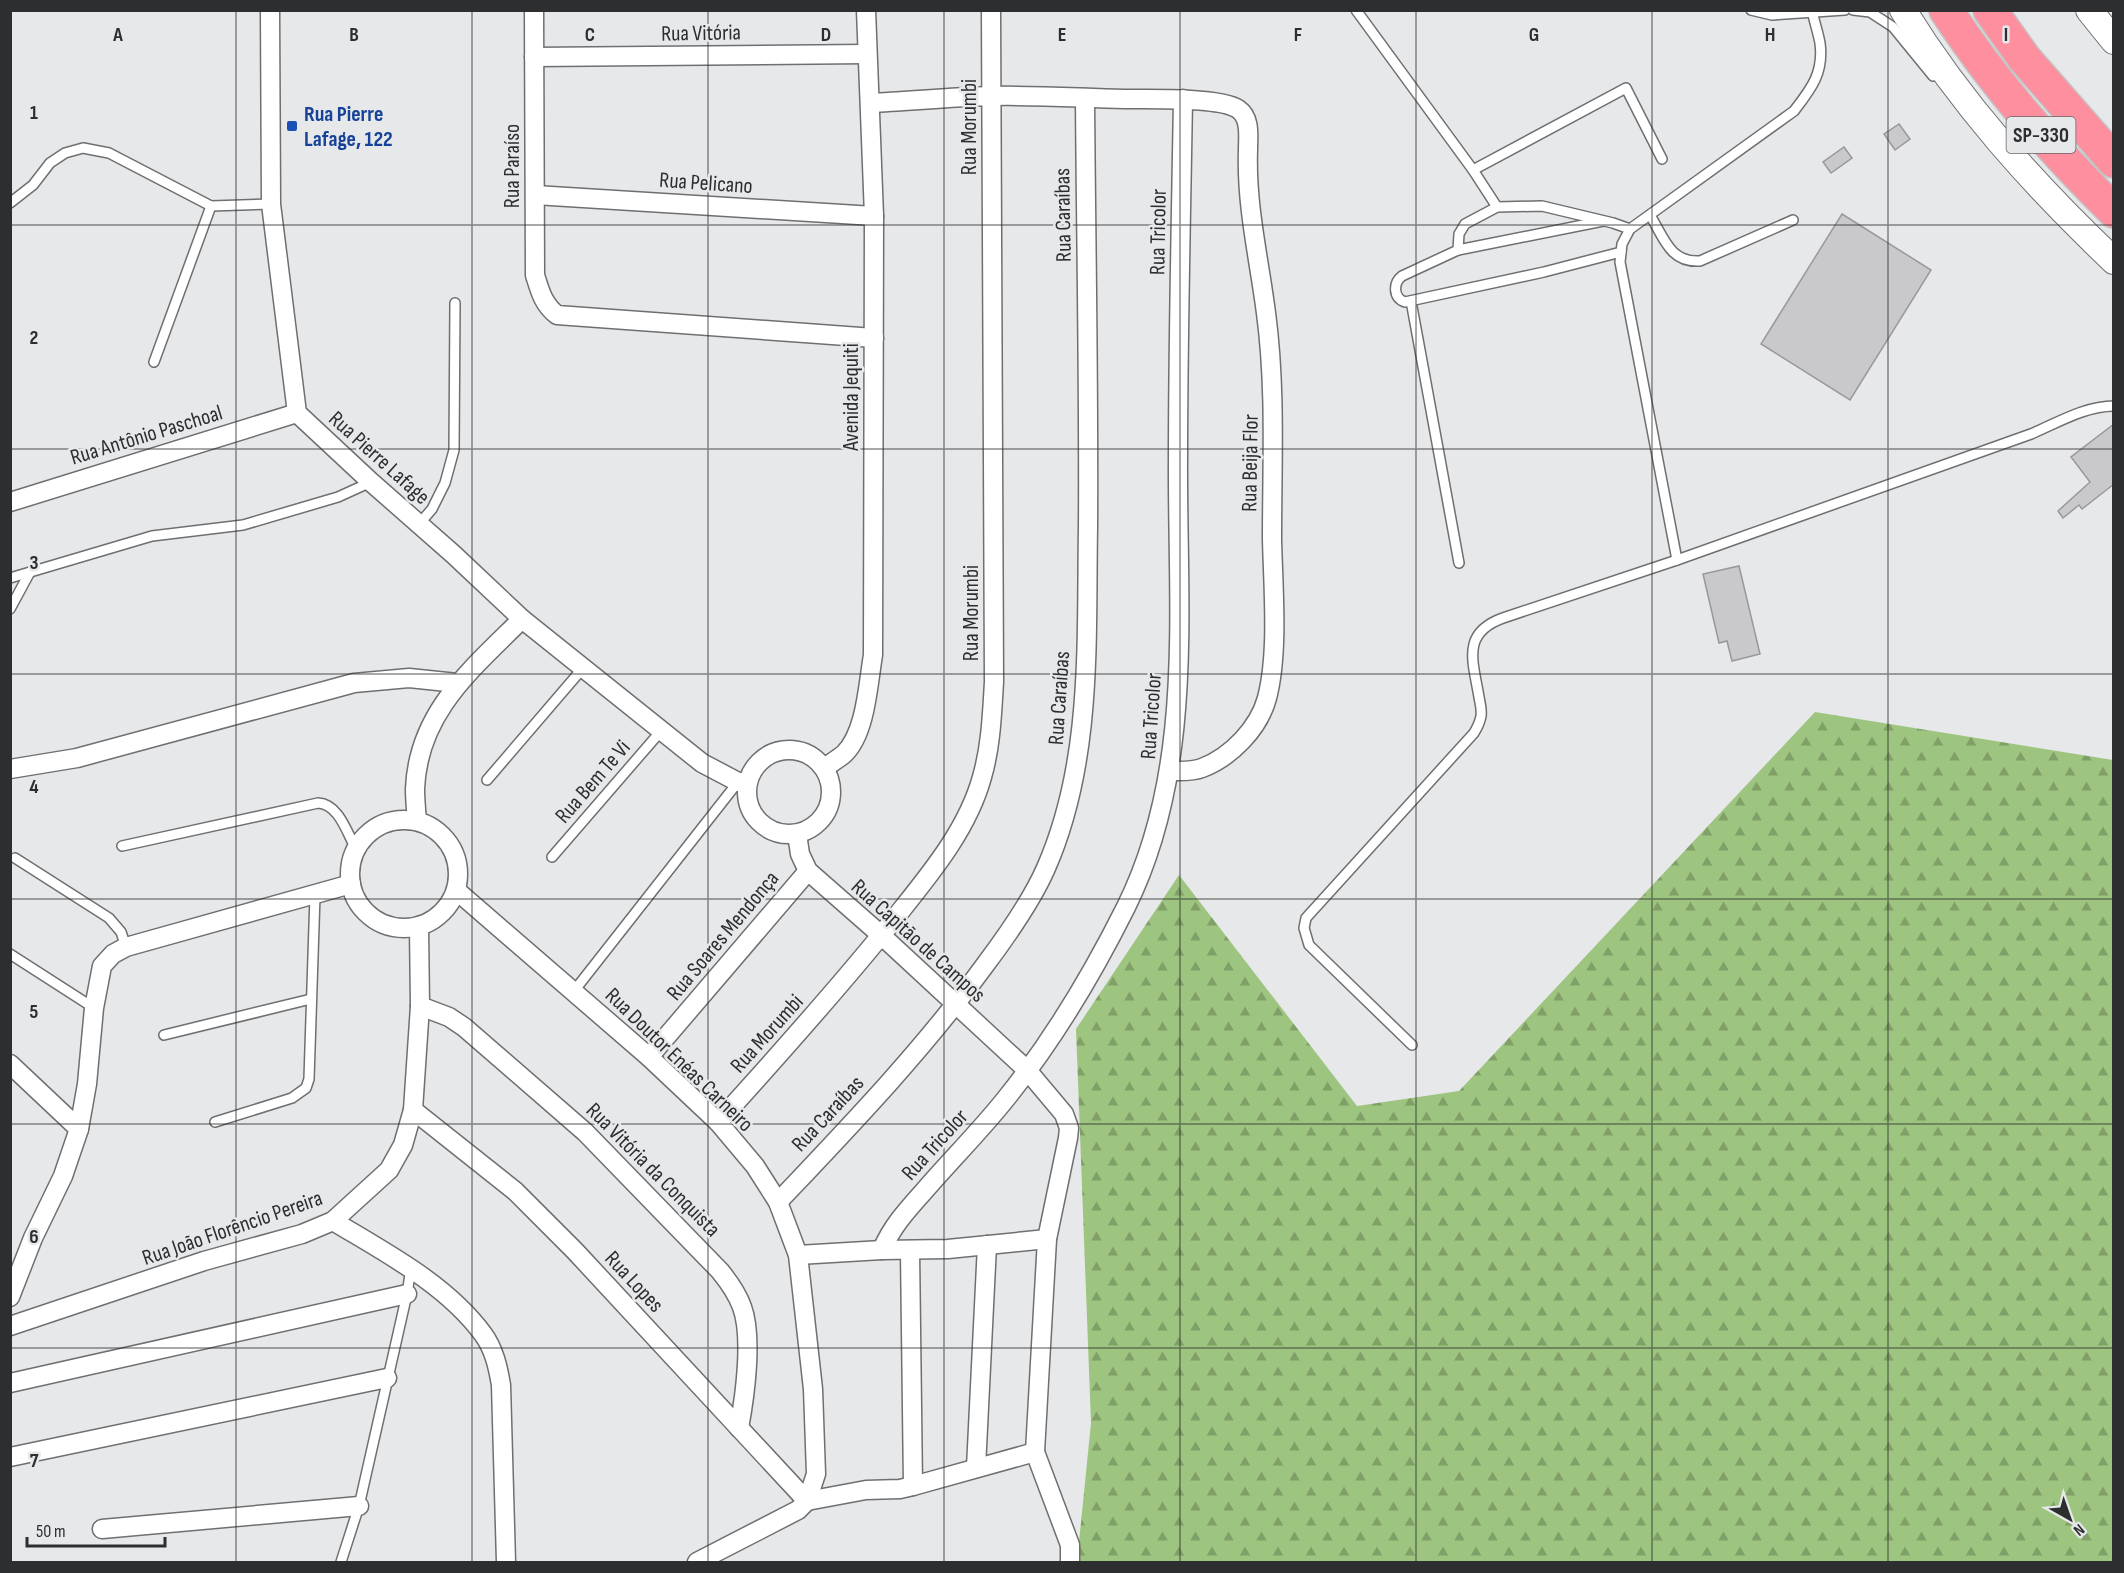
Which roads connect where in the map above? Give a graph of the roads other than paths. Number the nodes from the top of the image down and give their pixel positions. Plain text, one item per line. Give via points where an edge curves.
1 (270, 10) edge
2 (534, 10) edge
3 (866, 10) edge
4 (991, 10) edge
5 (1356, 10) edge
6 (1751, 10) edge
7 (1845, 10) edge
8 (1853, 10) edge
9 (1903, 10) edge
10 (1946, 10) edge
11 (1990, 10) edge
12 (2089, 10) edge
13 (1812, 12) edge
14 (2114, 41) edge
15 (867, 54) junction
16 (534, 57) junction
17 (1937, 82) dead end
18 (1945, 91) dead end
19 (992, 96) junction
20 (1084, 98) junction
21 (1183, 99) junction
22 (871, 103) junction
23 (1976, 115) junction
24 (1662, 159) dead end
25 (2114, 161) edge
26 (1473, 170) junction
27 (535, 195) junction
28 (10, 203) edge
29 (271, 204) junction
30 (211, 206) junction
31 (1497, 207) junction
32 (2114, 211) edge
33 (1650, 215) junction
34 (874, 216) junction
35 (1793, 220) dead end
36 (1604, 221) junction
37 (1630, 230) junction
38 (1458, 250) junction
39 (1621, 252) junction
40 (2114, 261) edge
41 (1411, 301) junction
42 (455, 303) dead end
43 (874, 338) junction
44 (154, 362) dead end
45 (2114, 406) edge
46 (297, 413) junction
47 (371, 482) junction
48 (10, 502) edge
49 (419, 524) junction
50 (1677, 560) junction
51 (1460, 563) dead end
52 (30, 572) junction
53 (10, 578) edge
54 (10, 609) edge
55 (522, 619) junction
56 (583, 668) junction
57 (457, 683) junction
58 (661, 731) junction
59 (824, 768) junction
60 (10, 769) edge
61 (1170, 771) junction
62 (487, 780) dead end
63 (743, 782) junction
64 (417, 820) junction
65 (797, 834) junction
66 (122, 846) dead end
67 (356, 849) junction
68 (552, 856) dead end
69 (15, 858) dead end
70 (808, 871) junction
71 (351, 884) junction
72 (457, 891) junction
73 (315, 895) junction
74 (419, 927) junction
75 (881, 935) junction
76 (126, 947) junction
77 (10, 954) edge
78 (574, 991) junction
79 (311, 999) junction
80 (956, 1005) junction
81 (420, 1006) junction
82 (94, 1008) junction
83 (164, 1035) dead end
84 (1412, 1045) dead end
85 (649, 1058) junction
86 (10, 1064) edge
87 (1027, 1070) junction
88 (413, 1110) junction
89 (214, 1122) dead end
90 (718, 1122) junction
91 (79, 1129) junction
92 (778, 1202) junction
93 (333, 1221) junction
94 (1047, 1239) junction
95 (987, 1245) junction
96 (882, 1250) junction
97 (910, 1251) junction
98 (798, 1255) junction
99 (411, 1268) junction
100 (407, 1294) junction
101 (10, 1298) edge
102 (10, 1326) edge
103 (387, 1378) junction
104 (10, 1383) edge
105 (739, 1428) junction
106 (1035, 1452) junction
107 (10, 1457) edge
108 (976, 1468) junction
109 (914, 1486) junction
110 (807, 1501) junction
111 (359, 1506) junction
112 (102, 1529) dead end
113 (341, 1563) edge
114 (506, 1563) edge
115 (698, 1563) edge
116 (1070, 1563) edge

1 - 29 street, Rua Pierre Lafage
2 - 16 street, Rua Paraíso
3 - 15 street, Avenida Jequiti
4 - 19 street, Rua Morumbi
5 - 26 lane
6 - 13 lane via 1772,15
7 - 13 lane
8 - 17 lane via 1870,12 1893,27
9 - 23 main road
10 - 32 highway, SP-330 via 1974,53 2023,114
11 - 25 highway, SP-330 via 2024,58
12 - 14 main road
13 - 33 lane via 1821,64 1813,86 1794,111
15 - 16 street, Rua Vitória
15 - 22 street, Avenida Jequiti
16 - 27 street, Rua Paraíso
18 - 23 lane
19 - 20 street
19 - 22 street
19 - 75 street, Rua Morumbi via 994,682 990,742 982,778 964,820 942,856
20 - 21 street
20 - 80 street, Rua Caraíbas via 1088,473 1086,688 1078,758 1046,869 1007,936
21 - 61 street, Rua Tricolor via 1177,513 1180,588
21 - 61 street, Rua Beija Flor via 1230,105 1243,114 1248,128 1252,228 1268,330 1273,403 1274,649 1267,698 1254,726 1238,745 1212,763 1191,771
22 - 34 street, Avenida Jequiti
23 - 40 main road
24 - 26 lane via 1626,88
26 - 31 lane
27 - 34 street, Rua Pelicano
27 - 43 street, Rua Paraíso via 535,274 540,295 557,315
28 - 30 lane via 33,185 50,163 82,148 109,153
29 - 30 lane
29 - 46 street, Rua Pierre Lafage
30 - 44 lane
31 - 36 lane via 1542,206
31 - 38 lane via 1461,229
33 - 35 lane via 1672,252 1690,261 1700,261
33 - 37 lane
34 - 43 street, Avenida Jequiti
36 - 37 lane
36 - 38 lane
37 - 39 lane
38 - 41 lane via 1396,281 1399,298
39 - 41 lane
39 - 50 lane
41 - 51 lane
42 - 49 lane via 454,450 446,483
43 - 59 street, Avenida Jequiti via 873,655 864,710 854,741
45 - 50 lane via 2076,414 2031,434
46 - 47 street, Rua Pierre Lafage
46 - 48 street, Rua Antônio Paschoal
47 - 49 street, Rua Pierre Lafage
47 - 52 lane via 338,497 243,525 152,536
49 - 55 street, Rua Pierre Lafage
50 - 84 lane via 1491,622 1482,629 1471,651 1481,714 1474,733 1306,918 1304,928 1309,945
52 - 53 lane
52 - 54 lane
55 - 56 street, Rua Pierre Lafage
55 - 57 street
56 - 58 street, Rua Pierre Lafage
56 - 62 lane
57 - 60 street via 409,678 354,683 77,758
57 - 64 street via 431,722 419,758
58 - 63 street, Rua Pierre Lafage via 702,764
58 - 68 lane, Rua Bem Te Vi
59 - 63 street via 815,758 788,750 763,759
59 - 65 street via 832,794 829,808 810,829
61 - 87 street, Rua Tricolor via 1154,837 1128,903 1095,967
63 - 65 street via 750,810 758,821 769,830
63 - 78 lane
64 - 67 street via 381,824
64 - 72 street via 447,839 456,855
65 - 70 street, Rua Capitão de Campos
66 - 67 lane via 326,804 336,813
67 - 71 street via 350,866
69 - 76 lane via 109,918
70 - 75 street, Rua Capitão de Campos
70 - 85 street, Rua Soares Mendonça
71 - 73 street
71 - 74 street via 357,901 375,920 401,929
72 - 74 street via 435,920
72 - 78 street, Rua Doutor Enéas Carneiro
73 - 76 street
73 - 79 lane
74 - 81 street, Rua João Florêncio Pereira
75 - 80 street, Rua Capitão de Campos
75 - 90 street, Rua Morumbi
76 - 82 street via 102,966
77 - 82 lane
78 - 85 street, Rua Doutor Enéas Carneiro
79 - 83 lane
79 - 89 lane via 306,1088 292,1098
80 - 87 street, Rua Capitão de Campos
80 - 92 street, Rua Caraíbas
81 - 88 street, Rua João Florêncio Pereira
81 - 105 street, Rua Vitória da Conquista via 464,1027 585,1132 720,1270 743,1309 747,1381
82 - 91 street
85 - 90 street, Rua Doutor Enéas Carneiro
86 - 91 street
87 - 94 street, Rua Capitão de Campos via 1064,1114 1070,1128
87 - 96 street, Rua Tricolor via 896,1223
88 - 93 street, Rua João Florêncio Pereira via 403,1145 389,1170
88 - 105 street, Rua Lopes via 515,1191
90 - 92 street, Rua Doutor Enéas Carneiro
91 - 101 street
92 - 98 street, Rua Doutor Enéas Carneiro
93 - 99 street
93 - 102 street, Rua João Florêncio Pereira
94 - 95 street
94 - 106 street, Rua Capitão de Campos
95 - 97 street
95 - 108 street
96 - 97 street
96 - 98 street
97 - 109 street
98 - 110 street, Rua Doutor Enéas Carneiro via 814,1400 816,1474
99 - 100 lane
99 - 114 street via 461,1308 484,1335 497,1361
100 - 103 lane
100 - 104 street
103 - 107 street
103 - 111 lane
105 - 110 street, Rua Lopes
106 - 108 street
106 - 116 street via 1070,1545
108 - 109 street
109 - 110 street
110 - 115 street via 798,1510
111 - 112 street
111 - 113 lane

